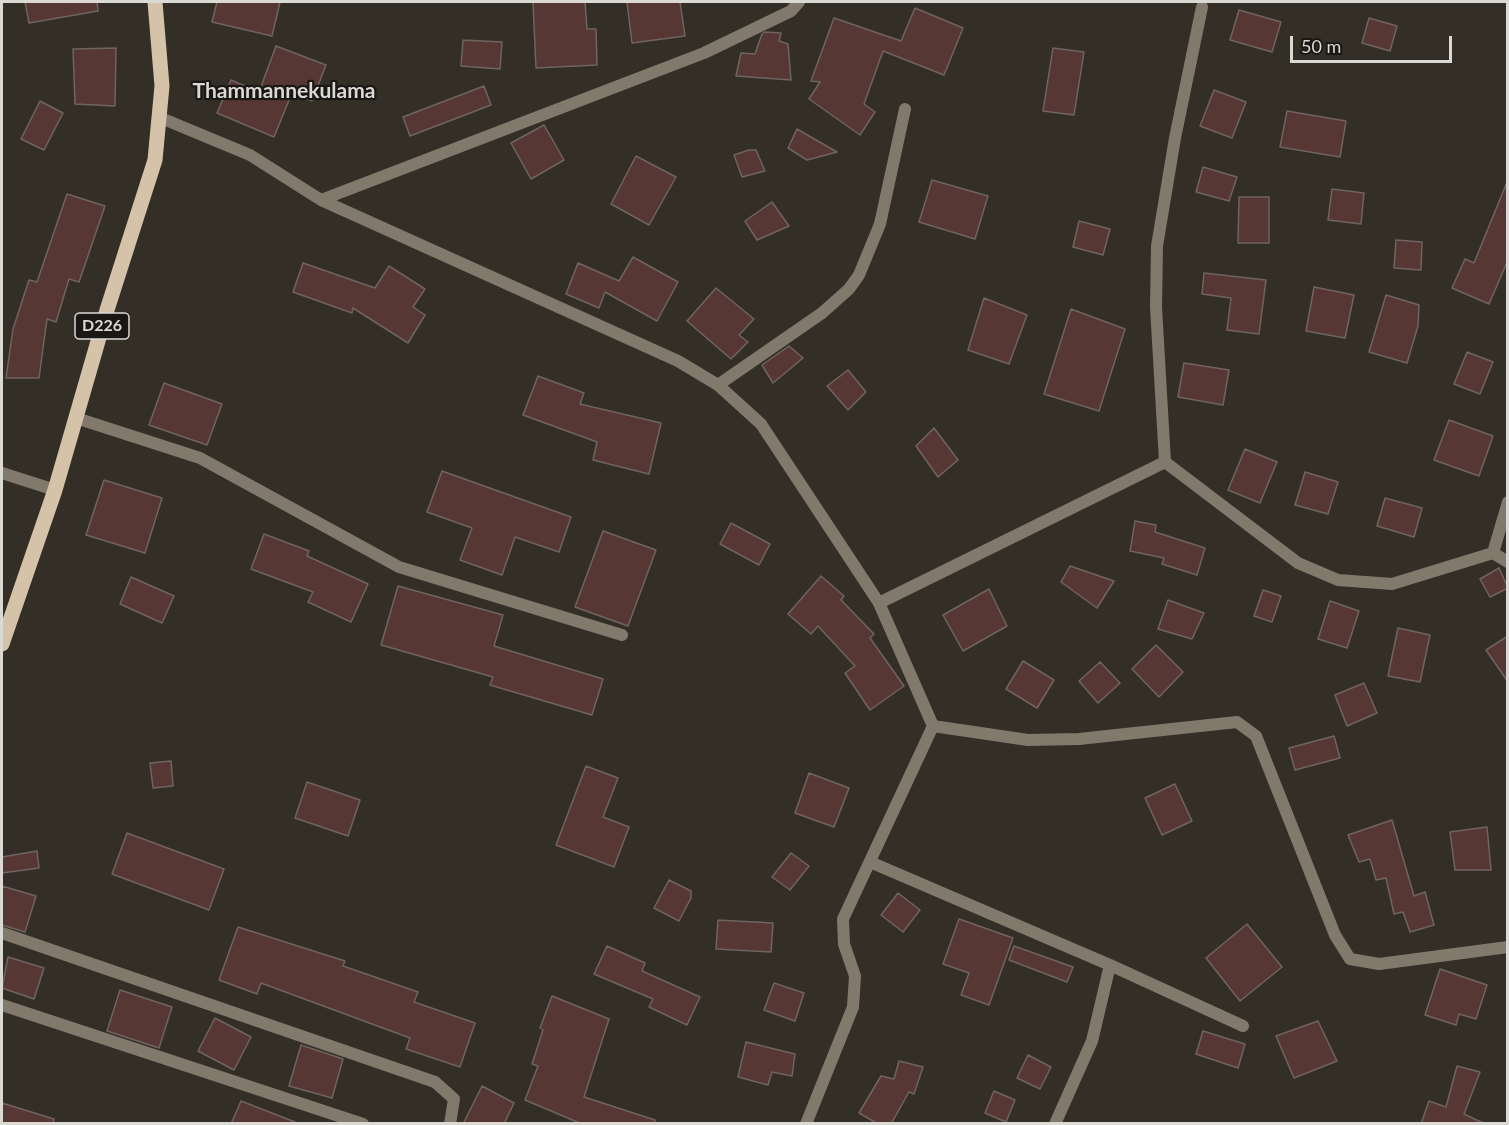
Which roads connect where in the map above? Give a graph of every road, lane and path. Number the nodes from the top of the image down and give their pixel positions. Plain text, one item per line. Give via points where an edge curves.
1 (155, 2) edge
2 (799, 2) edge
3 (1202, 7) dead end
4 (905, 109) dead end
5 (161, 118) junction
6 (321, 200) junction
7 (718, 385) junction
8 (76, 418) junction
9 (1165, 462) junction
10 (2, 473) edge
11 (55, 489) junction
12 (1508, 502) edge
13 (1493, 553) junction
14 (1508, 562) edge
15 (879, 603) junction
16 (622, 635) dead end
17 (2, 644) edge
18 (933, 726) junction
19 (870, 862) junction
20 (2, 933) edge
21 (1508, 947) edge
22 (1110, 964) junction
23 (2, 1005) edge
24 (1243, 1026) dead end
25 (363, 1124) edge
26 (450, 1124) edge
27 (806, 1124) edge
28 (1055, 1124) edge

1 - 5 main road, D226
2 - 6 street via 791,11 704,52
3 - 9 street via 1157,246 1156,307
4 - 7 street via 880,224 849,290
5 - 6 street via 250,155
5 - 8 main road, D226 via 155,160
6 - 7 street via 678,361
7 - 15 street via 761,424
8 - 11 main road, D226
8 - 16 street via 200,458 399,567
9 - 13 street via 1298,563 1338,580 1392,584
9 - 15 street
10 - 11 street
11 - 17 main road, D226
12 - 13 street
13 - 14 street
15 - 18 street
18 - 19 street
18 - 21 street via 1028,740 1079,739 1237,722 1256,736 1335,935 1350,959 1379,964
19 - 22 street
19 - 27 street via 843,919 844,944 855,976 853,1007
20 - 26 street via 435,1082 454,1099
22 - 24 street
22 - 28 street via 1092,1041
23 - 25 street

